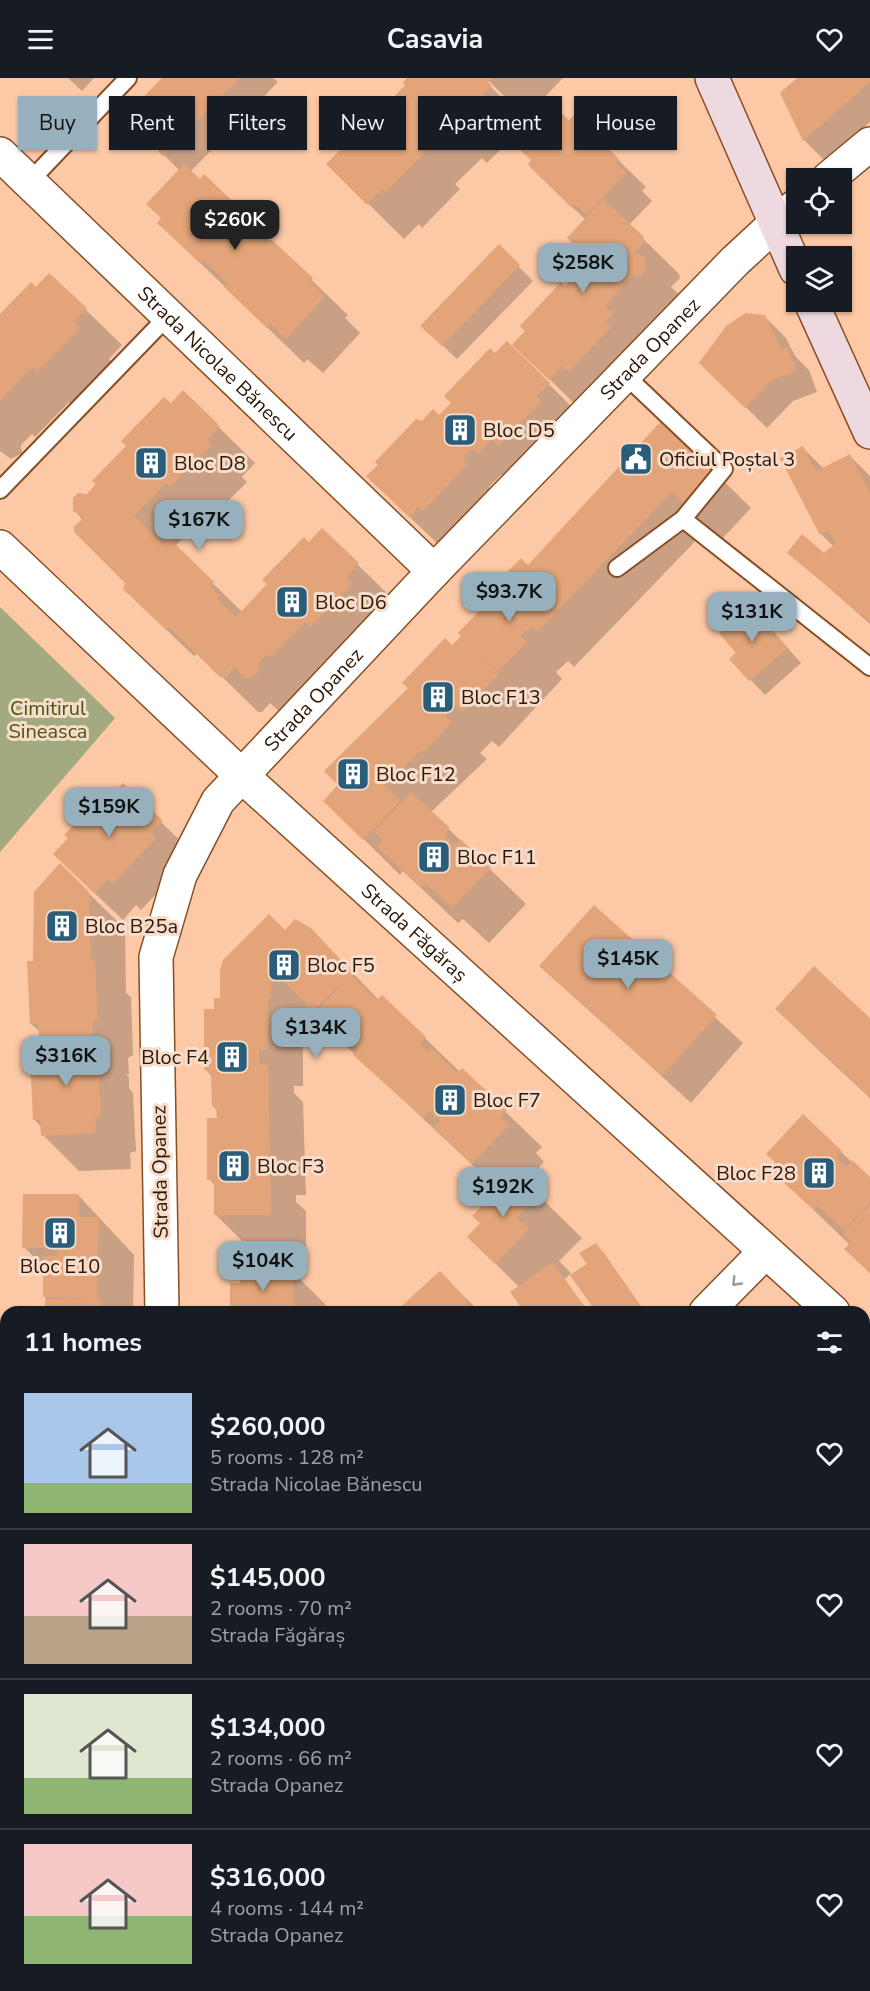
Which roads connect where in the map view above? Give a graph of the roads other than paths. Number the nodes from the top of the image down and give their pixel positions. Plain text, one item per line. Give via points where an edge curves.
1 (128, 78) edge
2 (712, 78) edge
3 (870, 144) edge
4 (0, 154) edge
5 (841, 168) edge
6 (29, 182) junction
7 (786, 215) edge
8 (816, 312) edge
9 (168, 316) junction
10 (625, 375) junction
11 (870, 432) edge
12 (0, 490) edge
13 (683, 519) junction
14 (0, 547) edge
15 (617, 568) dead end
16 (434, 570) junction
17 (870, 667) edge
18 (241, 775) junction
19 (765, 1252) junction
20 (162, 1306) edge
21 (712, 1306) edge
22 (826, 1306) edge

1 - 6 lane
2 - 7 main road
3 - 5 street
4 - 6 street, Strada Nicolae Bănescu
6 - 9 street, Strada Nicolae Bănescu
7 - 10 street, Strada Opanez via 735,261
8 - 11 main road
9 - 12 lane
9 - 16 street, Strada Nicolae Bănescu
10 - 13 lane via 724,468
10 - 16 street, Strada Opanez
13 - 15 lane
13 - 17 lane
14 - 18 street, Strada Făgăraș
16 - 18 street, Strada Opanez
18 - 19 street, Strada Făgăraș
18 - 20 street, Strada Opanez via 218,801 180,875 156,957
19 -> 21 street
19 - 22 street, Strada Făgăraș

